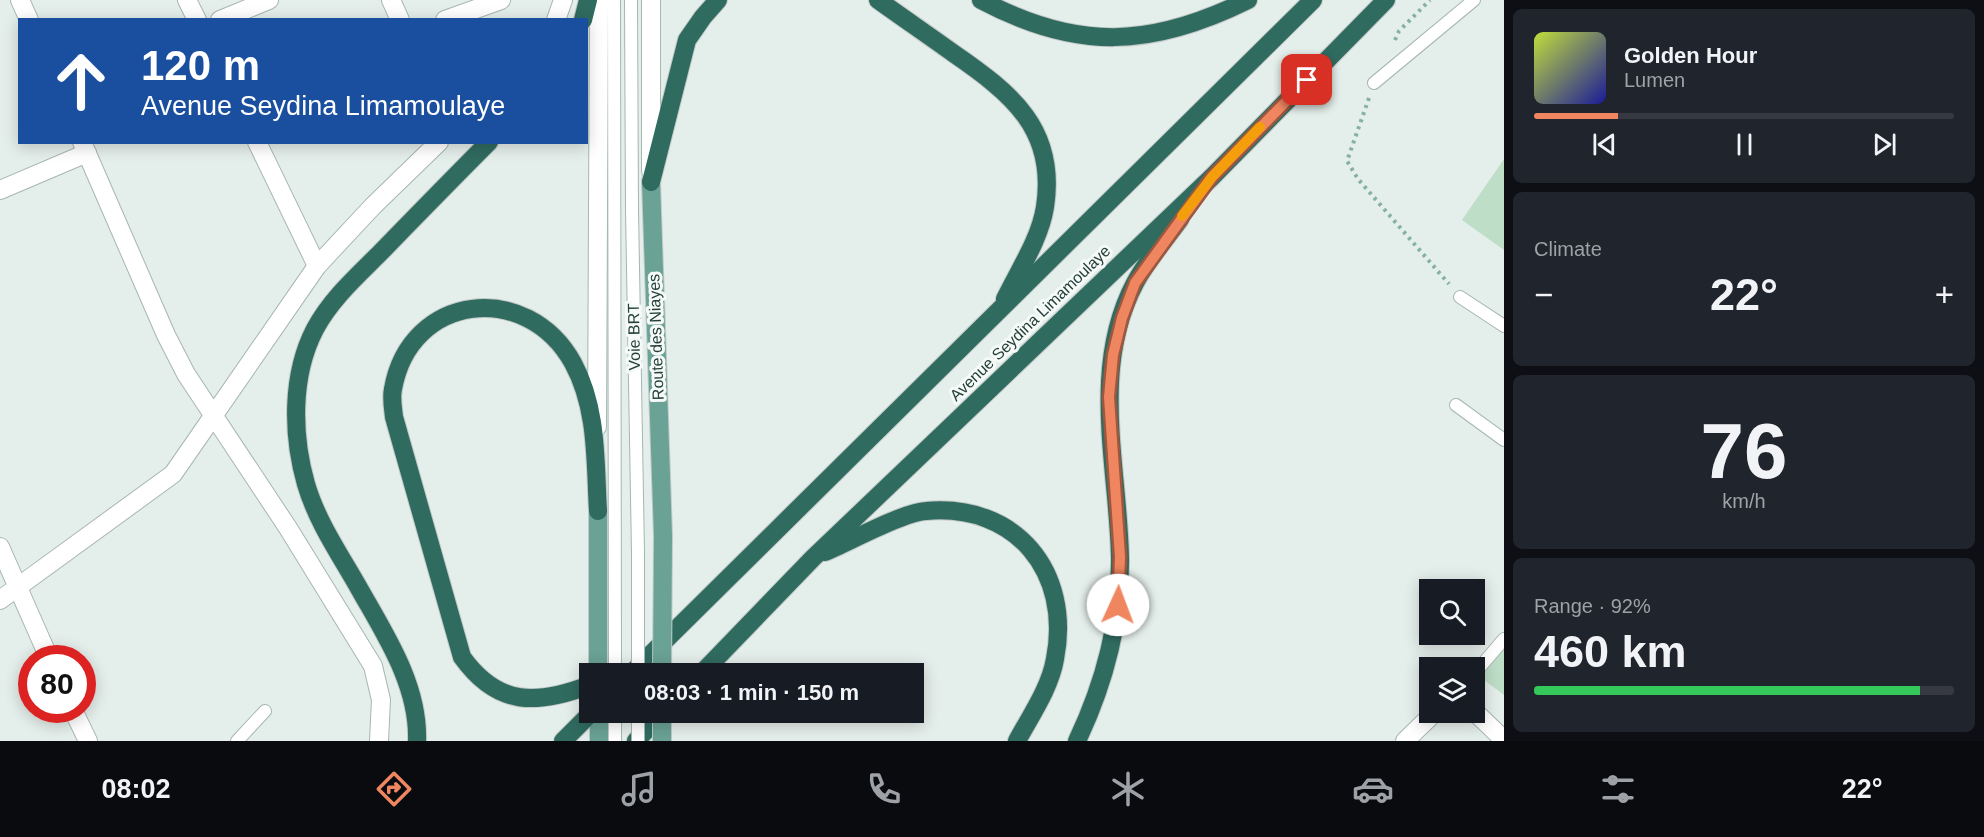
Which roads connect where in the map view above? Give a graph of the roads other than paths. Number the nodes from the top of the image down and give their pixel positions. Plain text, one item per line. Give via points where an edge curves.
1 (20, 0) edge
2 (187, 0) edge
3 (269, 0) edge
4 (391, 0) edge
5 (501, 0) edge
6 (563, 0) edge
7 (588, 0) edge
8 (599, 0) edge
9 (614, 0) edge
10 (631, 0) edge
11 (651, 0) edge
12 (718, 0) edge
13 (878, 0) edge
14 (981, 0) edge
15 (1248, 0) edge
16 (1313, 0) edge
17 (1386, 0) edge
18 (1474, 0) edge
19 (27, 18) edge
20 (195, 18) edge
21 (225, 18) edge
22 (398, 18) edge
23 (451, 18) edge
24 (557, 18) edge
25 (584, 18) edge
26 (1374, 83) road end
27 (258, 144) edge
28 (437, 144) edge
29 (487, 144) edge
30 (85, 148) edge
31 (1212, 177) junction
32 (651, 182) junction
33 (0, 190) edge
34 (318, 266) junction
35 (1460, 297) road end
36 (999, 312) junction
37 (1504, 326) edge
38 (1456, 405) dead end
39 (214, 417) junction
40 (1504, 440) edge
41 (598, 511) junction
42 (0, 547) edge
43 (813, 558) junction
44 (17, 590) junction
45 (0, 600) edge
46 (1504, 639) edge
47 (43, 645) edge
48 (1485, 661) edge
49 (598, 663) edge
50 (617, 663) edge
51 (636, 663) edge
52 (644, 663) edge
53 (662, 663) edge
54 (712, 663) edge
55 (579, 688) edge
56 (265, 711) dead end
57 (1485, 722) edge
58 (79, 723) edge
59 (580, 723) edge
60 (599, 723) edge
61 (615, 723) edge
62 (638, 723) edge
63 (653, 723) edge
64 (663, 723) edge
65 (1424, 723) edge
66 (1504, 740) edge
67 (88, 741) edge
68 (237, 741) edge
69 (379, 741) edge
70 (417, 741) edge
71 (562, 741) edge
72 (599, 741) edge
73 (615, 741) edge
74 (637, 741) edge
75 (662, 741) edge
76 (1017, 741) edge
77 (1077, 741) edge
78 (1405, 741) edge

1 - 19 street
2 - 20 street
3 - 21 street
4 - 22 street
5 - 23 street
6 - 24 street
7 - 25 highway
8 - 41 street
9 - 50 lane, Voie BRT
10 - 51 lane, Voie BRT, bridge
11 - 32 street, Route des Niayes
12 - 32 highway via 687,40
13 - 36 highway via 1002,88 1025,113 1041,143 1047,179 1045,208 1036,236
14 - 15 highway via 1010,16 1064,34 1108,39 1163,33
16 - 36 highway, Avenue Seydina Limamoulaye
17 - 31 highway, Avenue Seydina Limamoulaye
18 - 26 lane
27 - 34 street
28 - 34 street
29 - 70 highway via 336,298 315,330 302,371 295,413 307,486 325,527 400,664 412,698
30 - 33 street
30 - 39 street via 166,335
31 - 43 highway, Avenue Seydina Limamoulaye
31 - 77 highway via 1135,283 1113,355 1109,397 1120,557 1118,605 1109,659
32 - 53 main road, Route des Niayes, bridge via 663,536
34 - 39 street
35 - 37 lane
36 - 52 highway, Avenue Seydina Limamoulaye
38 - 40 lane
39 - 44 street via 173,474
39 - 69 street via 373,666 381,700
41 - 49 main road
41 - 55 highway via 593,420 584,385 559,344 538,323 516,312 487,307 434,323 414,342 400,365 392,391 394,417 462,657 472,672 513,697 530,700
42 - 44 street
43 - 54 highway, Avenue Seydina Limamoulaye
43 - 76 highway via 924,511 964,511 989,518 1018,535 1041,561 1053,589 1059,621 1055,660 1046,687
44 - 45 street
44 - 47 street
46 - 48 lane
56 - 68 lane
57 - 66 street
58 - 67 street
59 - 71 highway
60 - 72 main road
61 - 73 lane
62 - 74 lane, bridge
63 - 74 highway
64 - 75 main road, bridge
65 - 78 street

